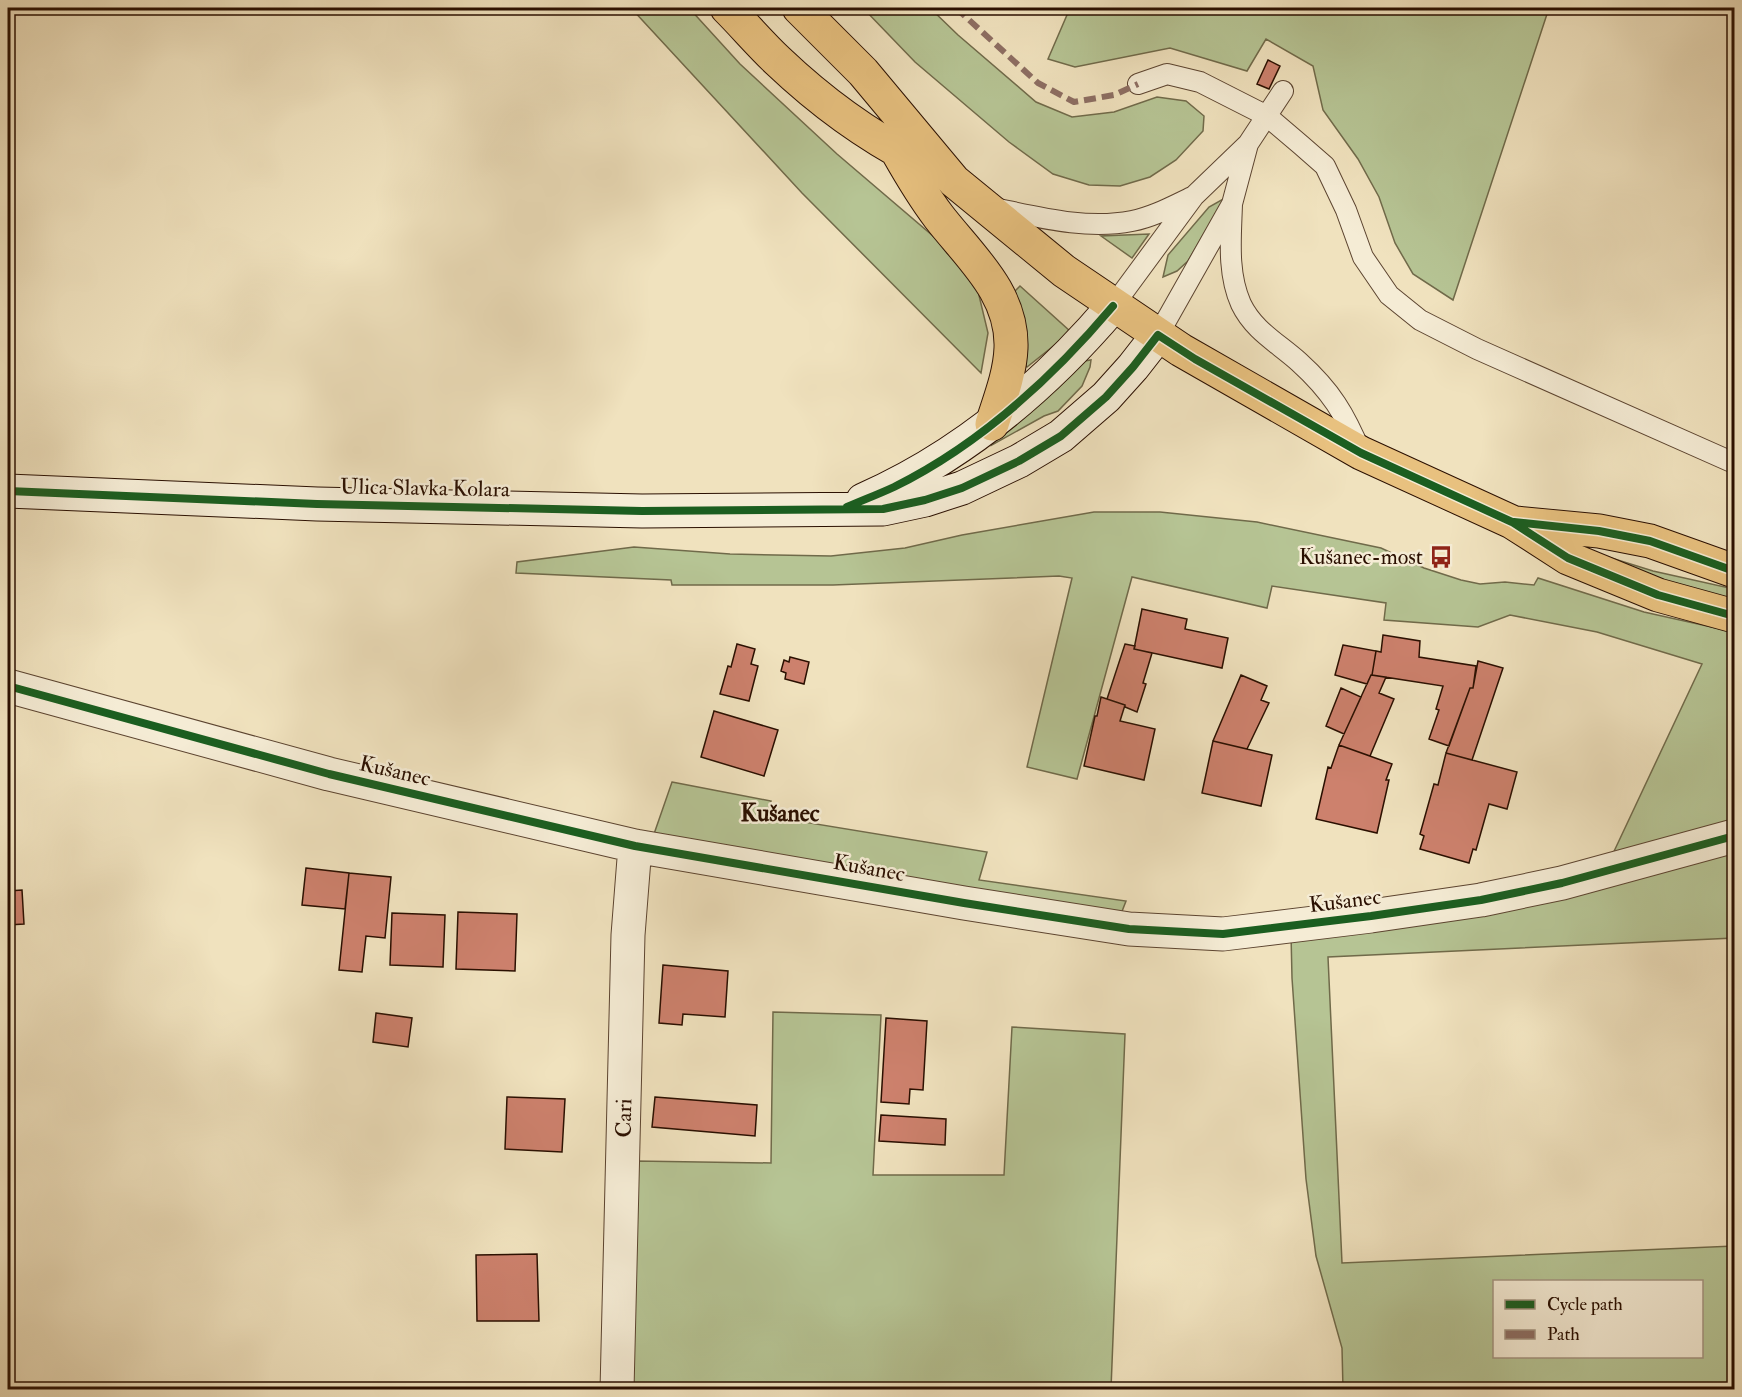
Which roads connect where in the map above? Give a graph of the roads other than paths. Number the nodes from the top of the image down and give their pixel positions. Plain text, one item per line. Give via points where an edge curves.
1 (727, 8) edge
2 (799, 8) edge
3 (1138, 84) dead end
4 (1283, 91) dead end
5 (1267, 117) junction
6 (1248, 144) junction
7 (897, 151) junction
8 (954, 181) junction
9 (1194, 196) junction
10 (1232, 204) junction
11 (982, 205) junction
12 (1113, 306) junction
13 (1158, 334) junction
14 (992, 424) junction
15 (1361, 453) junction
16 (1734, 463) edge
17 (8, 491) edge
18 (842, 509) junction
19 (1512, 522) junction
20 (1734, 571) edge
21 (1734, 615) edge
22 (8, 687) edge
23 (1734, 836) edge
24 (635, 846) junction
25 (617, 1389) edge

1 - 7 main road via 816,96
2 - 8 main road via 863,72
3 - 5 lane via 1167,74 1200,82
4 - 5 lane
5 - 6 lane
5 - 16 lane via 1325,166 1363,257 1389,295 1420,320
6 - 9 lane
6 - 10 lane
7 - 8 main road
7 - 14 main road via 933,210 995,286 1007,316 1011,347 1004,388
8 - 11 main road
9 - 11 lane via 1152,216 1110,224 1040,218
9 - 12 lane
10 - 13 lane
10 - 15 lane via 1231,259 1241,305 1263,335 1325,388 1347,419
11 - 12 main road
12 - 13 main road
12 - 14 street, Ulica Slavka Kolara via 1037,386
13 - 15 main road
13 - 18 street, Ulica Slavka Kolara via 1106,397 1061,436 1019,461 962,488 925,500 883,509
14 - 18 street, Ulica Slavka Kolara via 895,486
15 - 19 main road
17 - 18 street, Ulica Slavka Kolara via 618,511
19 - 20 main road via 1650,541
19 - 21 main road via 1568,558 1618,580
22 - 24 street, Kušanec via 329,774
23 - 24 street, Kušanec via 1562,883 1481,900 1223,934 1129,929
24 - 25 street, Cari via 628,935

